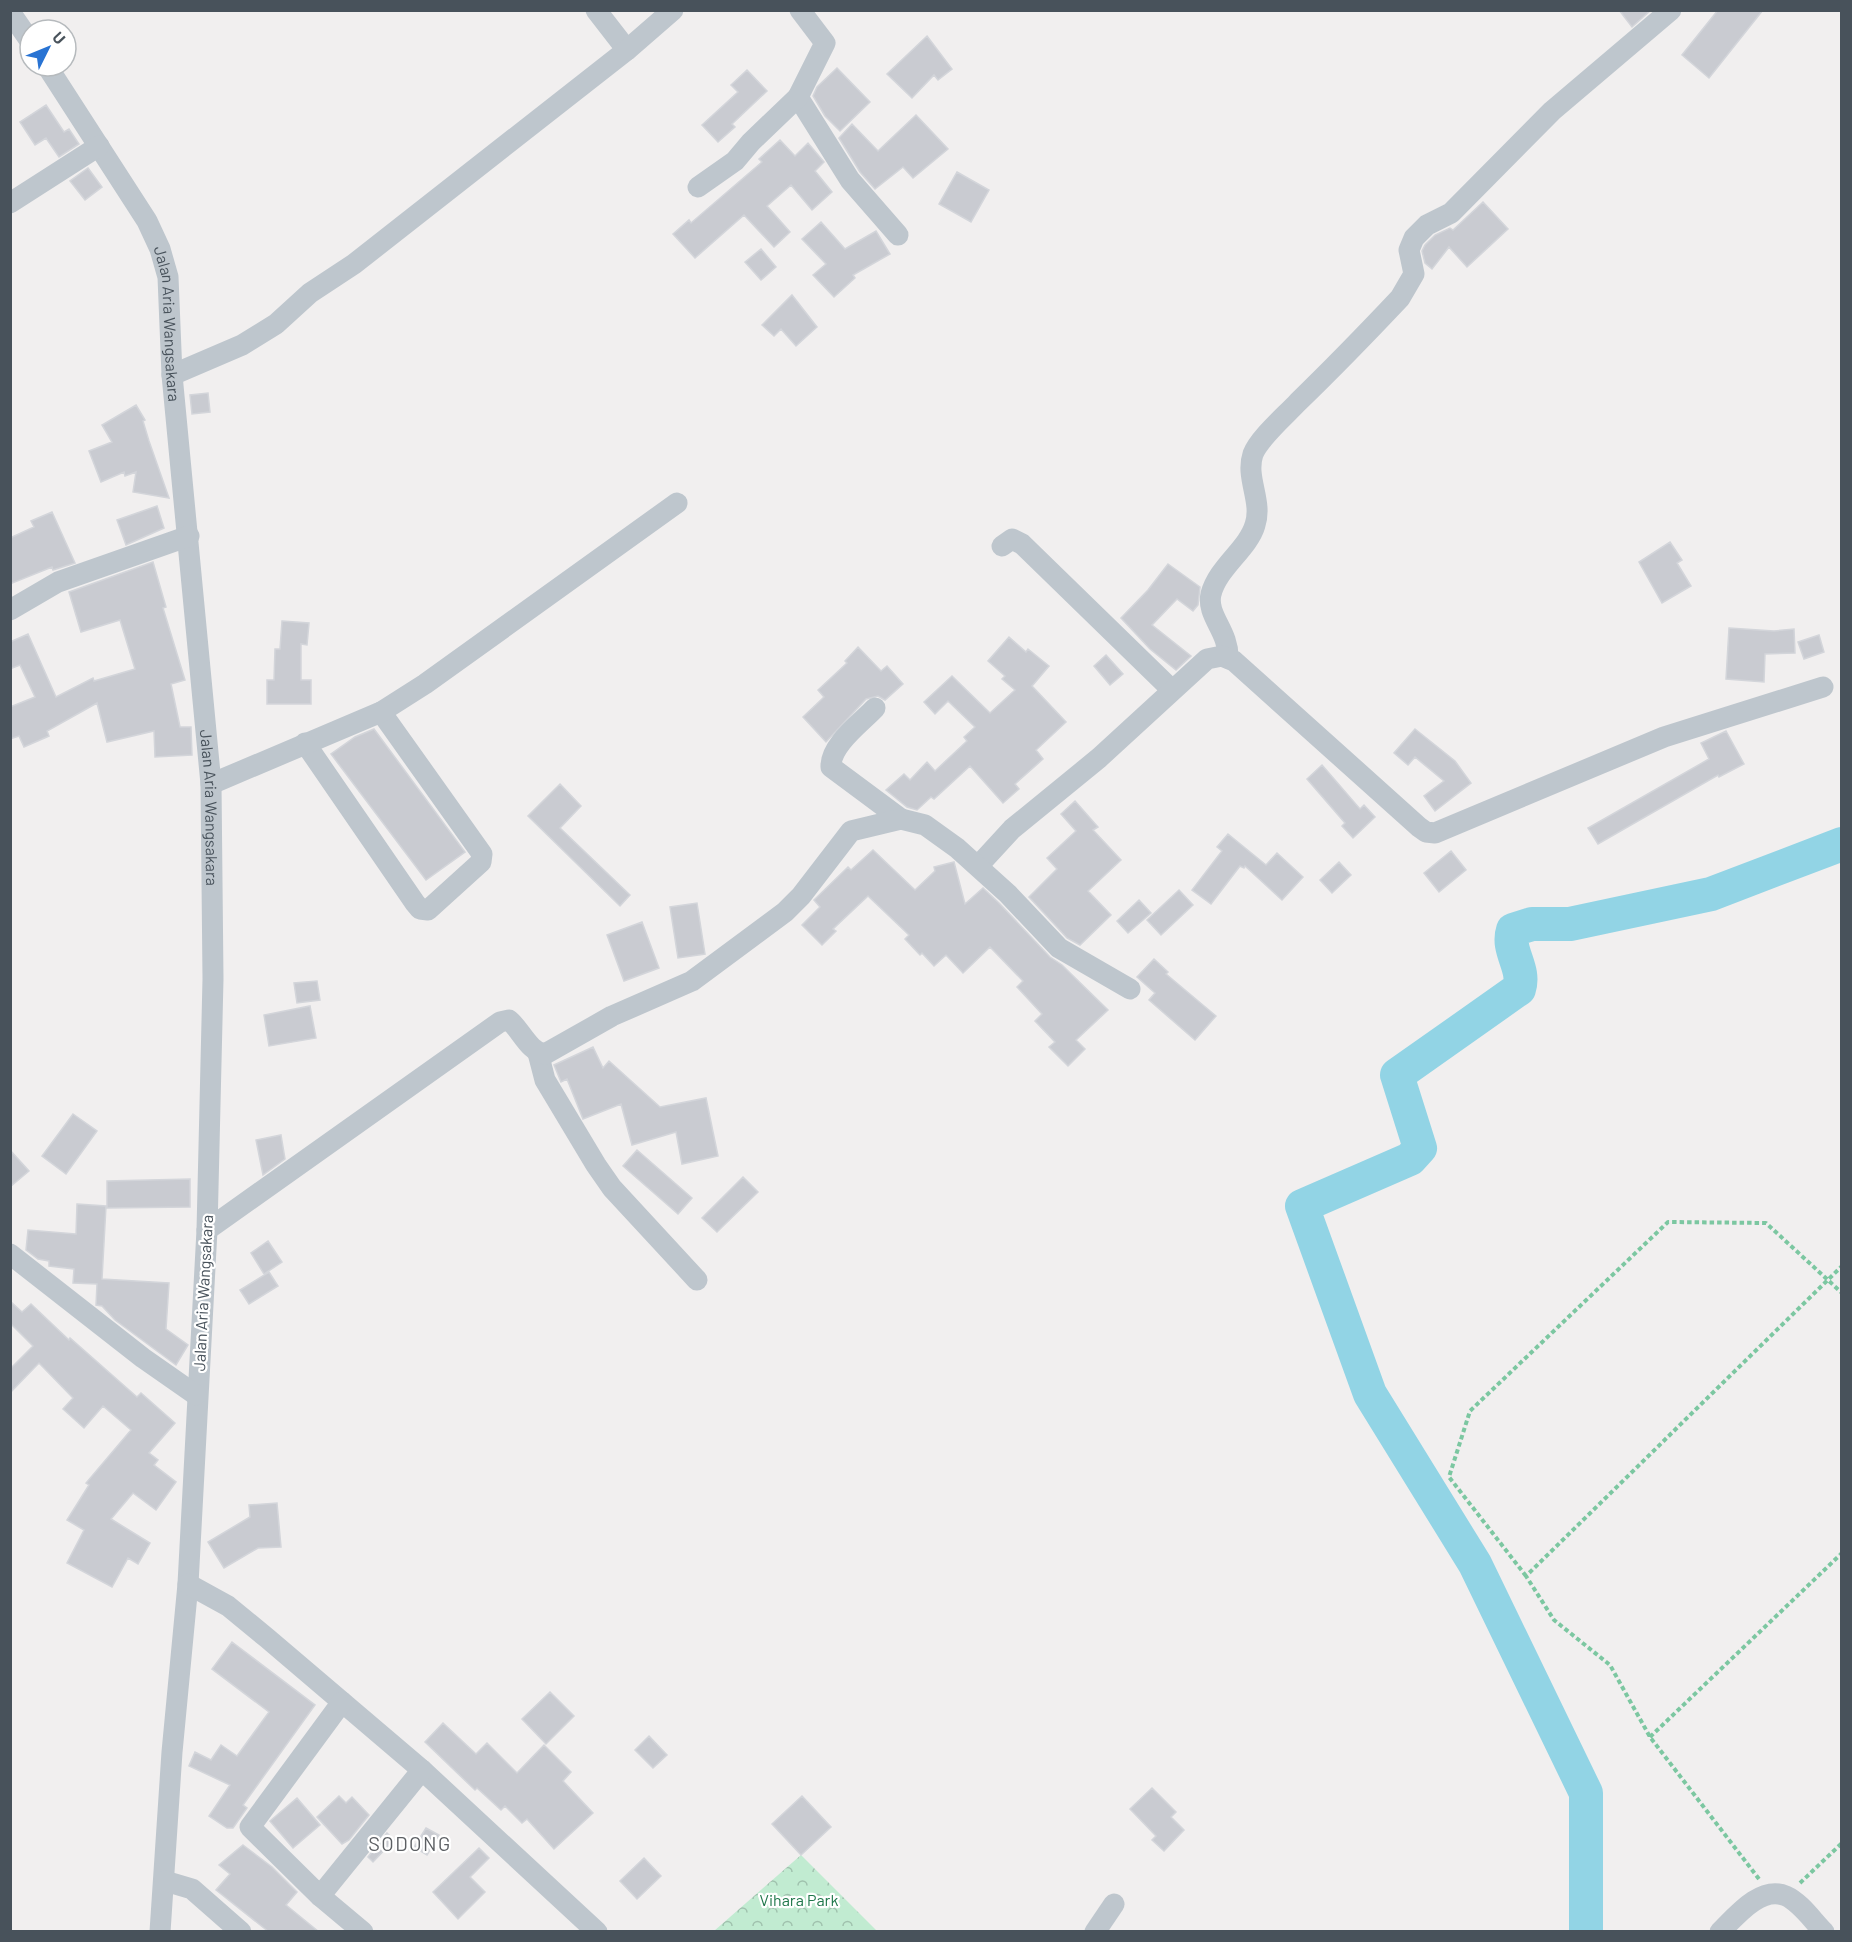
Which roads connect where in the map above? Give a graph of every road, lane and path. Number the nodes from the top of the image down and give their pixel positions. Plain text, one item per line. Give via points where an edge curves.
1 (596, 10) edge
2 (673, 10) edge
3 (800, 10) edge
4 (1671, 10) edge
5 (627, 50) junction
6 (55, 78) edge
7 (798, 97) junction
8 (99, 146) junction
9 (698, 187) dead end
10 (10, 203) edge
11 (898, 234) dead end
12 (172, 375) junction
13 (677, 502) dead end
14 (189, 536) junction
15 (1002, 546) dead end
16 (10, 610) edge
17 (1228, 658) junction
18 (1823, 687) dead end
19 (1172, 690) junction
20 (875, 708) dead end
21 (381, 712) junction
22 (305, 743) junction
23 (211, 784) junction
24 (901, 819) junction
25 (978, 866) junction
26 (1130, 989) dead end
27 (538, 1053) junction
28 (207, 1230) junction
29 (10, 1254) edge
30 (1842, 1266) edge
31 (1828, 1279) junction
32 (697, 1280) dead end
33 (1842, 1293) edge
34 (196, 1395) junction
35 (1842, 1553) edge
36 (1526, 1576) junction
37 (188, 1584) junction
38 (342, 1702) junction
39 (1650, 1737) junction
40 (422, 1770) junction
41 (1842, 1843) edge
42 (165, 1881) junction
43 (1779, 1895) junction
44 (320, 1896) junction
45 (1114, 1904) dead end
46 (160, 1932) edge
47 (241, 1932) edge
48 (363, 1932) edge
49 (597, 1932) edge
50 (1095, 1932) edge
51 (1720, 1932) edge
52 (1824, 1932) edge

1 - 5 street
2 - 5 street
3 - 7 street via 825,42
4 - 17 street via 1552,111 1451,213 1427,225 1414,238 1409,250 1414,274 1400,298 1275,426 1254,453 1251,471 1258,512 1255,528 1226,565 1211,594 1210,609 1229,643
5 - 12 street via 276,324 242,345
6 - 8 street, Jalan Aria Wangsakara
7 - 9 street via 735,161
7 - 11 street via 849,180
8 - 10 street
8 - 12 street, Jalan Aria Wangsakara via 147,221 160,249 168,277
12 - 14 street, Jalan Aria Wangsakara
13 - 21 street
14 - 16 street via 58,582
14 - 23 street, Jalan Aria Wangsakara
15 - 19 street via 1012,539 1022,544
17 - 18 street via 1419,827 1435,833 1664,737
17 - 19 street via 1207,659
19 - 25 street via 1099,758 1012,829
20 - 24 street via 839,746 831,767
21 - 22 street
21 - 22 street via 482,854 481,862 428,910 415,903
22 - 23 street
23 - 28 street, Jalan Aria Wangsakara via 213,979
24 - 25 street via 925,825
24 - 27 street via 851,831 801,897 692,981 612,1016 545,1054
25 - 26 street via 1059,948
27 - 28 street via 509,1020 500,1022
27 - 32 street via 544,1080 612,1188
28 - 34 street, Jalan Aria Wangsakara
29 - 34 street
30 - 31 path
31 - 33 path
31 - 36 path
31 - 36 path via 1766,1223 1668,1222 1470,1411 1449,1477
34 - 37 street, Jalan Aria Wangsakara
35 - 39 path
36 - 39 path via 1554,1620 1610,1665
37 - 38 street via 228,1606
37 - 42 street, Jalan Aria Wangsakara
38 - 40 street
38 - 44 street via 250,1827
39 - 43 path
40 - 44 street
40 - 49 street
41 - 43 path
42 - 46 street, Jalan Aria Wangsakara
42 - 47 street via 192,1889
43 - 51 street via 1749,1904
43 - 52 street
44 - 48 street
45 - 50 street

